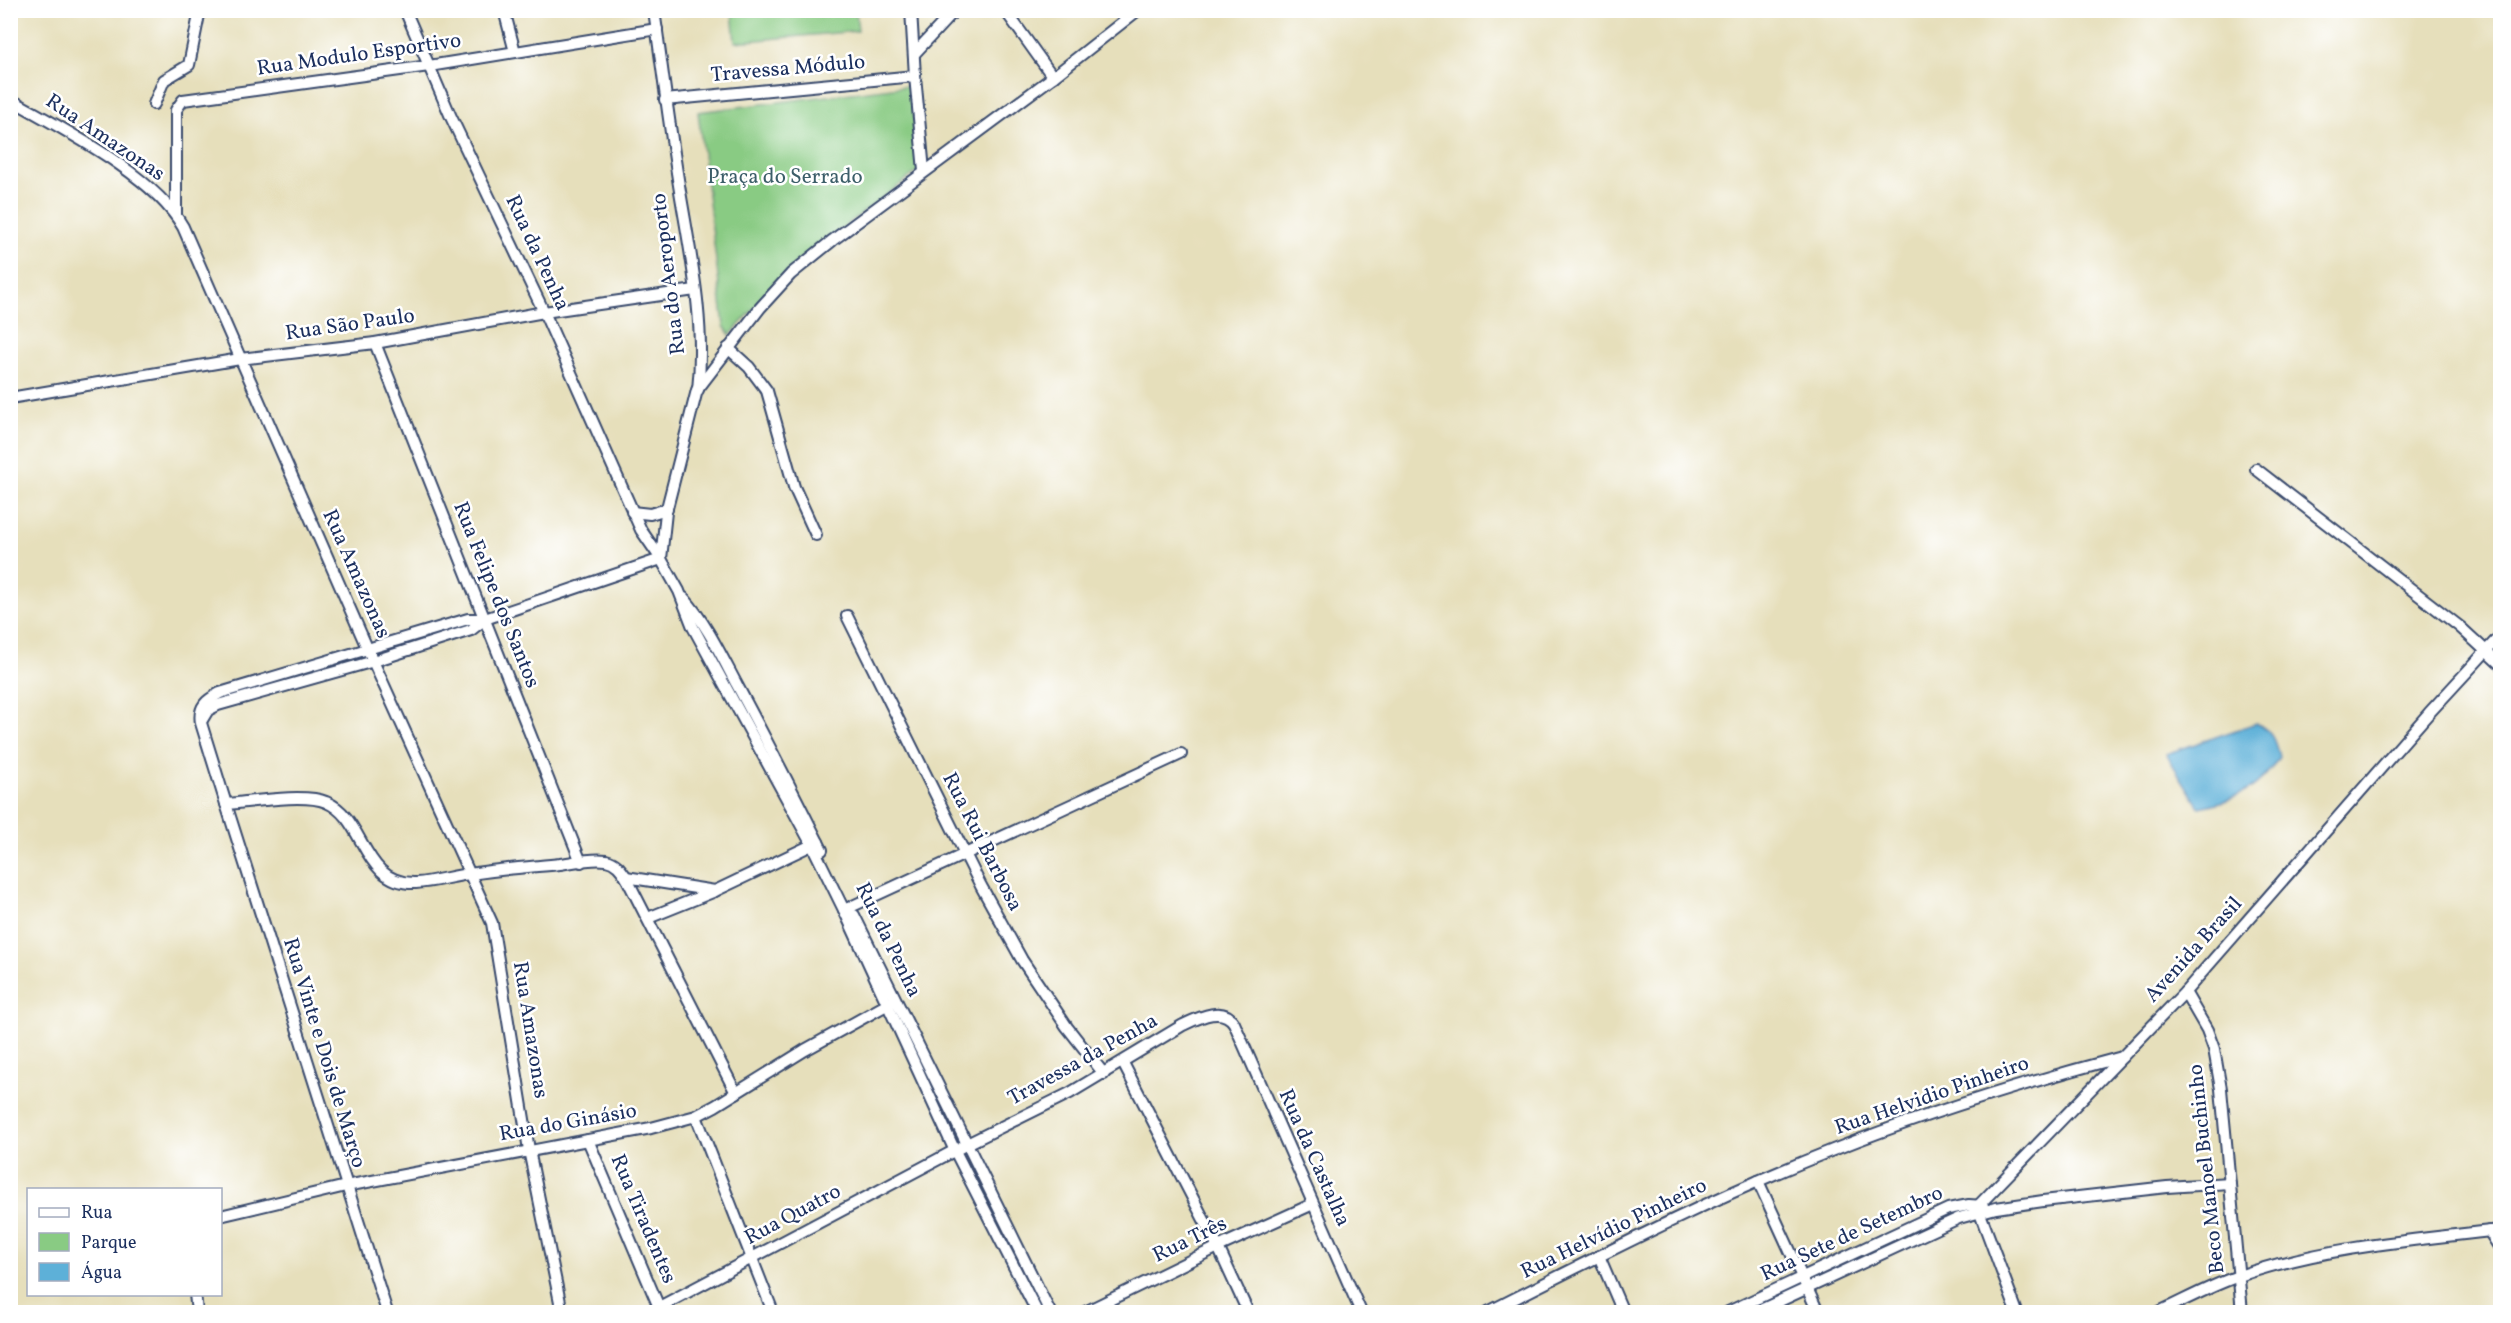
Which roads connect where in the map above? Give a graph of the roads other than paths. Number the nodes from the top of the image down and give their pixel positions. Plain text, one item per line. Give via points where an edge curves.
1 (200, 10) edge
2 (405, 10) edge
3 (504, 10) edge
4 (654, 10) edge
5 (911, 10) edge
6 (955, 10) edge
7 (1005, 10) edge
8 (1138, 10) edge
9 (657, 28) junction
10 (515, 52) junction
11 (914, 54) junction
12 (429, 66) junction
13 (915, 76) junction
14 (1053, 76) junction
15 (10, 99) edge
16 (665, 100) junction
17 (154, 104) dead end
18 (23, 106) junction
19 (10, 110) edge
20 (924, 171) junction
21 (176, 215) junction
22 (695, 290) junction
23 (544, 312) junction
24 (375, 343) junction
25 (728, 348) junction
26 (240, 359) junction
27 (698, 390) junction
28 (10, 398) edge
29 (2256, 469) dead end
30 (667, 509) junction
31 (632, 512) junction
32 (816, 534) dead end
33 (661, 558) junction
34 (847, 616) dead end
35 (485, 619) junction
36 (2500, 636) edge
37 (368, 650) junction
38 (2486, 651) junction
39 (374, 661) junction
40 (2500, 664) edge
41 (202, 716) junction
42 (1181, 754) dead end
43 (226, 804) junction
44 (815, 844) junction
45 (965, 853) junction
46 (580, 862) junction
47 (471, 874) junction
48 (626, 877) junction
49 (715, 891) junction
50 (847, 908) junction
51 (648, 918) junction
52 (2185, 992) junction
53 (891, 1003) junction
54 (1232, 1019) joint
55 (2122, 1057) junction
56 (1124, 1063) junction
57 (1104, 1074) junction
58 (736, 1093) junction
59 (696, 1116) junction
60 (588, 1140) junction
61 (967, 1144) junction
62 (529, 1150) junction
63 (955, 1150) junction
64 (1758, 1181) junction
65 (2230, 1183) junction
66 (346, 1186) junction
67 (1313, 1204) junction
68 (1978, 1209) junction
69 (222, 1216) edge
70 (2500, 1230) edge
71 (2489, 1231) junction
72 (1218, 1247) junction
73 (2500, 1248) edge
74 (1599, 1256) junction
75 (751, 1259) junction
76 (2238, 1276) junction
77 (1802, 1278) junction
78 (1806, 1289) junction
79 (195, 1296) edge
80 (657, 1311) edge
81 (197, 1312) edge
82 (387, 1312) edge
83 (562, 1312) edge
84 (773, 1312) edge
85 (1037, 1312) edge
86 (1050, 1312) edge
87 (1085, 1312) edge
88 (1248, 1312) edge
89 (1362, 1312) edge
90 (1488, 1312) edge
91 (1623, 1312) edge
92 (1728, 1312) edge
93 (1756, 1312) edge
94 (1818, 1312) edge
95 (2017, 1312) edge
96 (2159, 1312) edge
97 (2242, 1312) edge

1 - 17 street via 189,65 164,80
2 - 12 street, Rua da Penha
3 - 10 street
4 - 9 street, Rua do Aeroporto
5 - 11 street
6 - 11 street
7 - 14 street
8 - 14 street
9 - 10 street, Rua Modulo Esportivo
9 - 16 street, Rua do Aeroporto
10 - 12 street, Rua Modulo Esportivo
11 - 13 street
12 - 21 street, Rua Modulo Esportivo via 183,100 176,110
12 - 23 street, Rua da Penha
13 - 16 street, Travessa Módulo
13 - 20 street
14 - 20 street
15 - 18 street, Rua Amazonas
16 - 22 street, Rua do Aeroporto
18 - 19 street
18 - 21 street, Rua Amazonas via 130,174
20 - 25 street via 791,274
21 - 26 street, Rua Amazonas
22 - 23 street, Rua São Paulo
22 - 27 street, Rua do Aeroporto
23 - 24 street, Rua São Paulo
23 - 31 street, Rua da Penha
24 - 26 street, Rua São Paulo
24 - 35 street, Rua Felipe dos Santos
25 - 27 street
25 - 32 street via 767,391 794,488
26 - 28 street, Rua São Paulo
26 - 37 street, Rua Amazonas
27 - 30 street
29 - 38 street
30 - 31 street via 650,514
30 - 33 street
31 - 33 street, Rua da Penha
33 - 35 street
33 - 44 street, Rua da Penha via 728,669
34 - 45 street, Rua Rui Barbosa
35 - 37 street via 468,619
35 - 39 street via 471,630
35 - 46 street, Rua Felipe dos Santos
36 - 38 street, Avenida Brasil
37 - 39 street, Rua Amazonas
37 - 41 street via 220,693 206,701
38 - 40 street
38 - 52 street, Avenida Brasil
39 - 41 street via 230,701 212,707
39 - 47 street, Rua Amazonas
41 - 43 street, Rua Vinte e Dois de Março
42 - 45 street
43 - 47 street via 317,799 343,815 384,875 416,883
43 - 66 street, Rua Vinte e Dois de Março
44 - 49 street
44 - 50 street, Rua da Penha
45 - 50 street
45 - 57 street, Rua Rui Barbosa via 1034,979
46 - 47 street
46 - 48 street via 606,860 615,863
47 - 62 street, Rua Amazonas via 492,923
48 - 49 street
48 - 51 street
49 - 51 street
50 - 53 street, Rua da Penha
51 - 58 street
52 - 55 street, Avenida Brasil
52 - 65 street, Beco Manoel Buchinho via 2214,1049
53 - 58 street, Rua do Ginásio
53 - 61 street, Rua da Penha
53 - 63 street, Rua da Penha
54 - 56 street, Travessa da Penha via 1217,1014 1197,1018
54 - 67 street, Rua da Castalha
55 - 64 street, Rua Helvidio Pinheiro via 2052,1075 1888,1129
55 - 68 street, Avenida Brasil
56 - 57 street, Travessa da Penha
56 - 72 street
57 - 61 street, Travessa da Penha
58 - 59 street, Rua do Ginásio
59 - 60 street, Rua do Ginásio
59 - 75 street
60 - 62 street, Rua do Ginásio
60 - 80 street, Rua Tiradentes
61 - 63 street, Travessa da Penha
61 - 86 street, Rua da Penha
62 - 66 street, Rua do Ginásio
62 - 83 street, Rua Amazonas
63 - 75 street, Rua Quatro
63 - 85 street, Rua da Penha
64 - 74 street, Rua Helvídio Pinheiro
64 - 77 street
65 - 68 street, Rua Sete de Setembro
65 - 76 street, Beco Manoel Buchinho
66 - 69 street, Rua do Ginásio
66 - 82 street, Rua Vinte e Dois de Março
67 - 72 street, Rua Três
67 - 89 street, Rua da Castalha
68 - 77 street, Rua Sete de Setembro via 1948,1209
68 - 78 street, Rua Sete de Setembro
68 - 95 street
70 - 71 street
71 - 73 street
71 - 76 street via 2343,1250
72 - 87 street, Rua Três
72 - 88 street
74 - 90 street, Rua Helvídio Pinheiro
74 - 91 street
75 - 80 street, Rua Quatro
75 - 84 street
76 - 96 street
76 - 97 street, Beco Manoel Buchinho
77 - 78 street
77 - 92 street, Rua Sete de Setembro
78 - 93 street, Rua Sete de Setembro
78 - 94 street
79 - 81 street

